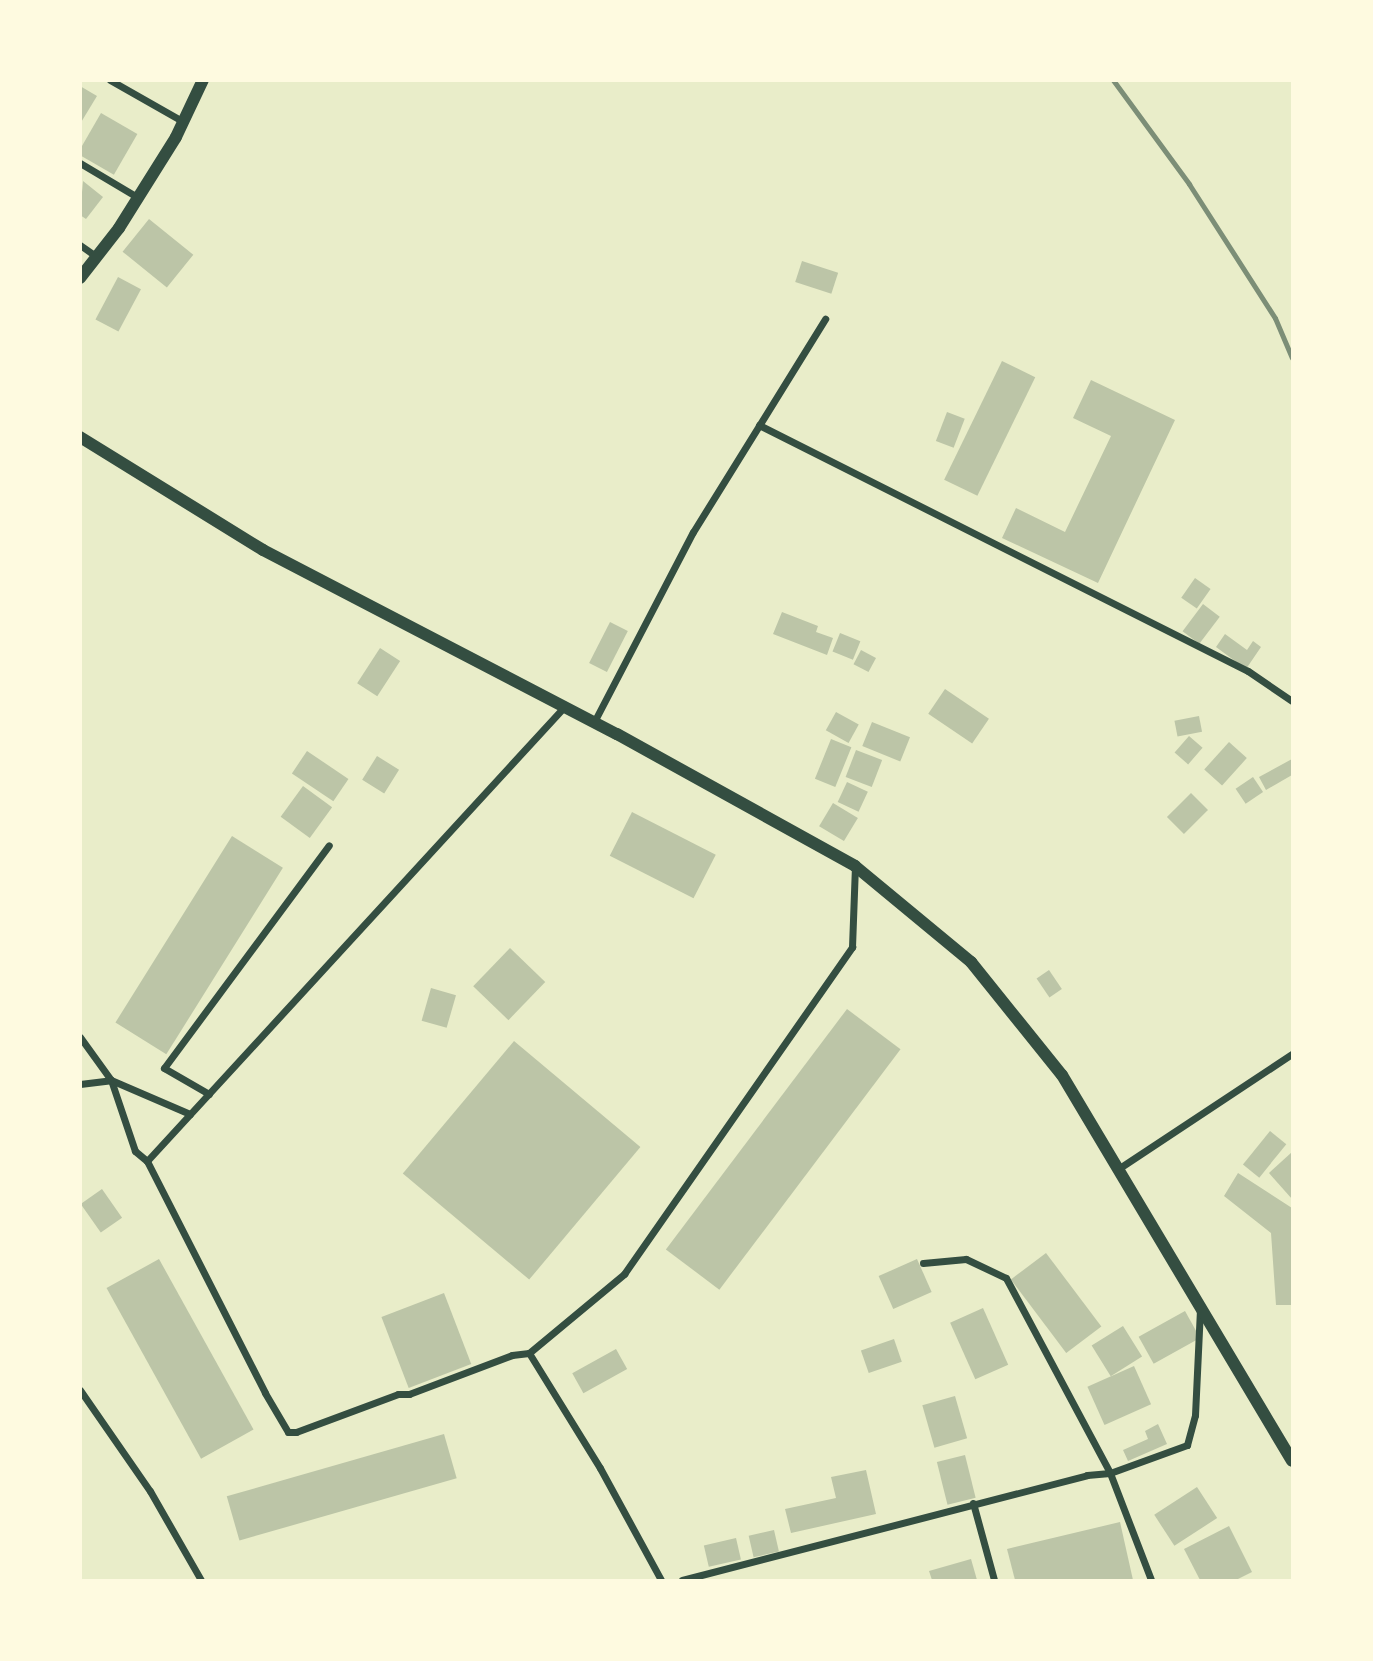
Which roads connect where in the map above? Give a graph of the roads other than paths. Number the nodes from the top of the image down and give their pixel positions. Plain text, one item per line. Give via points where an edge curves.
1 (110, 80) edge
2 (203, 80) edge
3 (184, 122) junction
4 (80, 163) edge
5 (137, 197) junction
6 (80, 245) edge
7 (98, 258) junction
8 (80, 278) edge
9 (825, 319) dead end
10 (759, 425) junction
11 (80, 437) edge
12 (1293, 701) edge
13 (564, 707) junction
14 (594, 722) junction
15 (329, 845) dead end
16 (855, 866) junction
17 (80, 1037) edge
18 (1293, 1054) edge
19 (111, 1080) junction
20 (80, 1084) edge
21 (209, 1094) junction
22 (190, 1114) junction
23 (147, 1161) junction
24 (1118, 1169) junction
25 (923, 1263) dead end
26 (1200, 1306) junction
27 (528, 1353) junction
28 (80, 1390) edge
29 (1293, 1461) edge
30 (1110, 1473) junction
31 (973, 1503) junction
32 (201, 1580) edge
33 (662, 1580) edge
34 (682, 1580) edge
35 (994, 1580) edge
36 (1151, 1580) edge

1 - 3 street
2 - 3 street
3 - 5 street
4 - 5 street
5 - 7 street
6 - 7 street
7 - 8 street
9 - 10 street
10 - 12 street via 1248,671
10 - 14 street via 693,532
11 - 13 street via 263,550
13 - 14 street
13 - 21 street
14 - 16 street
15 - 21 street via 164,1068
16 - 24 street via 971,962 1062,1075
16 - 27 street via 852,947 625,1274
17 - 19 street
18 - 24 street
19 - 20 street
19 - 22 street
19 - 23 street via 135,1151
21 - 22 street
22 - 23 street
23 - 27 street via 288,1432 313,1428 398,1394
24 - 26 street
25 - 30 street via 966,1259 1006,1278
26 - 29 street
26 - 30 street via 1195,1415 1187,1445
27 - 33 street via 600,1468
28 - 32 street via 150,1491
30 - 31 street
30 - 36 street
31 - 34 street
31 - 35 street

